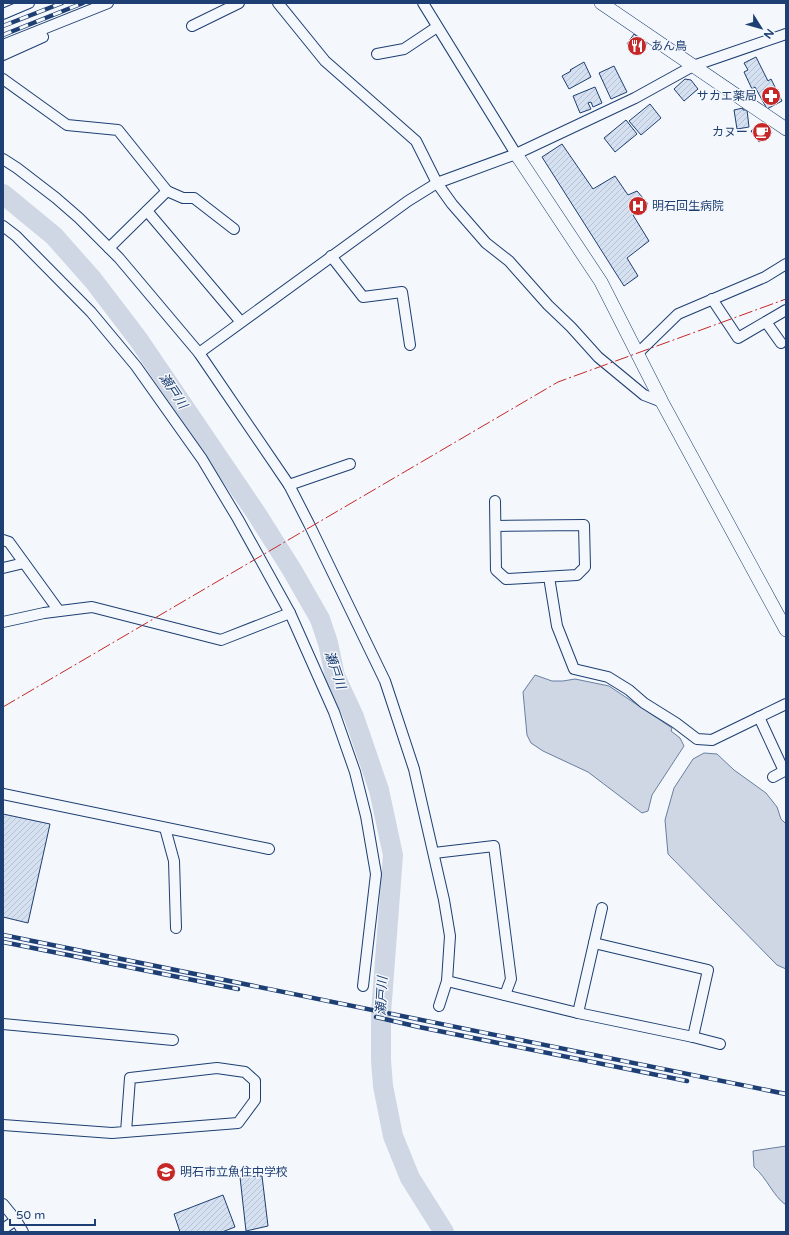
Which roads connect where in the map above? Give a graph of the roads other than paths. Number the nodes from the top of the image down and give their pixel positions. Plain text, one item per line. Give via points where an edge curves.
1 (29, 3) edge
2 (108, 3) edge
3 (238, 3) edge
4 (422, 3) edge
5 (601, 3) edge
6 (282, 4) edge
7 (3, 14) edge
8 (192, 26) dead end
9 (437, 27) junction
10 (786, 34) edge
11 (43, 37) dead end
12 (3, 45) edge
13 (377, 54) dead end
14 (3, 55) edge
15 (693, 66) junction
16 (3, 79) edge
17 (786, 129) edge
18 (516, 154) junction
19 (3, 159) edge
20 (437, 183) junction
21 (167, 191) junction
22 (147, 211) junction
23 (3, 226) edge
24 (234, 229) dead end
25 (109, 248) junction
26 (331, 256) junction
27 (786, 264) edge
28 (712, 299) junction
29 (786, 310) edge
30 (241, 322) junction
31 (766, 322) junction
32 (781, 343) dead end
33 (410, 346) dead end
34 (199, 353) junction
35 (637, 354) junction
36 (662, 402) junction
37 (350, 464) dead end
38 (289, 485) junction
39 (495, 501) dead end
40 (496, 526) junction
41 (3, 540) edge
42 (24, 563) junction
43 (3, 568) edge
44 (549, 577) junction
45 (59, 611) junction
46 (290, 613) junction
47 (3, 622) edge
48 (786, 630) edge
49 (786, 704) edge
50 (759, 717) junction
51 (785, 770) edge
52 (773, 777) dead end
53 (3, 794) edge
54 (165, 828) junction
55 (269, 849) dead end
56 (434, 853) junction
57 (602, 908) dead end
58 (176, 928) dead end
59 (594, 943) junction
60 (447, 981) junction
61 (363, 986) dead end
62 (505, 996) junction
63 (440, 1006) dead end
64 (578, 1012) junction
65 (3, 1024) edge
66 (693, 1036) junction
67 (174, 1040) dead end
68 (720, 1044) dead end
69 (3, 1125) edge
70 (126, 1132) junction
71 (3, 1204) edge
72 (16, 1220) junction
73 (3, 1229) edge
74 (23, 1232) edge

1 - 7 street
2 - 12 street
3 - 8 street
4 - 9 street
5 - 15 street
6 - 20 street via 325,61 416,141
9 - 13 street via 404,49
9 - 18 street
10 - 15 street
11 - 14 street
15 - 17 street
15 - 18 street via 635,98
16 - 21 street via 67,125 118,130
18 - 20 street
18 - 35 street via 600,282
19 - 25 street via 56,198
20 - 26 street
20 - 36 street via 486,243 509,260 598,357 644,395
21 - 22 street
21 - 24 street via 183,198 194,198
22 - 25 street
22 - 30 street
23 - 46 street via 91,312 136,366 202,459
25 - 34 street
26 - 30 street
26 - 33 street via 363,297 402,292
27 - 28 street via 765,277
28 - 31 street via 738,338
28 - 35 street via 678,314
29 - 31 street
30 - 34 street
31 - 32 street
34 - 38 street
35 - 36 street
36 - 48 street
37 - 38 street
38 - 56 street via 385,681 414,769
39 - 40 street
40 - 44 street via 496,570 506,579
40 - 44 street via 584,526 585,567 577,575
41 - 42 street via 9,542
42 - 43 street
42 - 45 street
44 - 50 street via 557,626 574,669 608,677 697,739 712,740
45 - 46 street via 92,607 222,640
45 - 47 street
46 - 61 street via 334,712 355,772 366,816 376,874
49 - 50 street
50 - 51 street
51 - 52 street
53 - 54 street
54 - 55 street
54 - 58 street via 174,861
56 - 60 street via 450,936
56 - 62 street via 494,846 511,979
57 - 59 street
59 - 64 street
59 - 66 street via 708,970
60 - 62 street
60 - 63 street
62 - 64 street
64 - 66 street
65 - 67 street
66 - 68 street
69 - 70 street
70 - 70 street via 238,1123 255,1100 255,1081 245,1072 217,1068 130,1078
71 - 72 street
72 - 73 street
72 - 74 street

